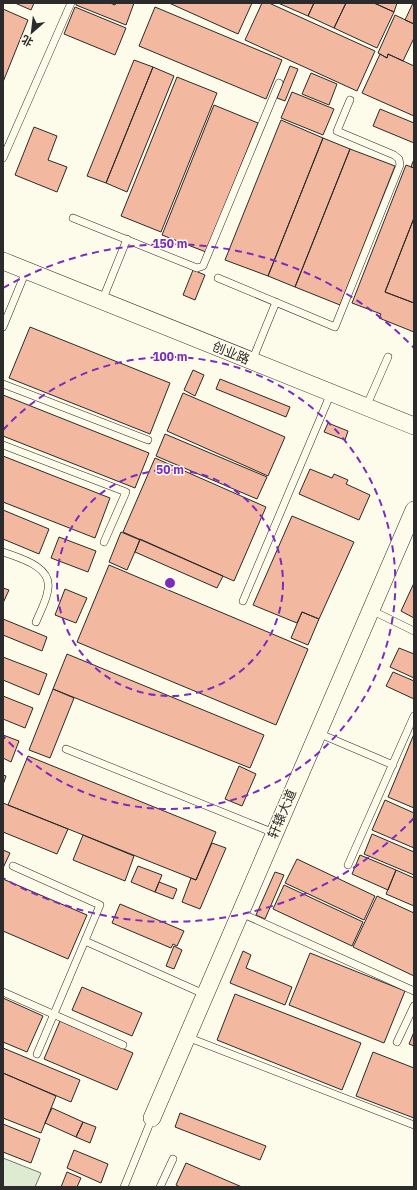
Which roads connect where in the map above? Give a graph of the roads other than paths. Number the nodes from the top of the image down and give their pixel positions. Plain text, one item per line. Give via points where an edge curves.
1 (71, 3) edge
2 (279, 83) dead end
3 (350, 100) dead end
4 (3, 158) edge
5 (73, 218) dead end
6 (127, 239) junction
7 (3, 262) edge
8 (26, 271) junction
9 (218, 278) dead end
10 (102, 301) junction
11 (276, 302) junction
12 (3, 327) edge
13 (388, 357) dead end
14 (252, 361) junction
15 (3, 384) edge
16 (331, 393) junction
17 (366, 407) junction
18 (414, 426) edge
19 (148, 440) dead end
20 (3, 446) edge
21 (414, 510) edge
22 (104, 542) dead end
23 (3, 552) edge
24 (243, 601) dead end
25 (370, 610) junction
26 (36, 622) dead end
27 (414, 631) edge
28 (414, 716) edge
29 (317, 733) junction
30 (66, 749) dead end
31 (392, 765) junction
32 (274, 833) junction
33 (348, 865) dead end
34 (13, 866) dead end
35 (240, 913) junction
36 (85, 941) junction
37 (414, 991) edge
38 (3, 992) edge
39 (204, 994) junction
40 (414, 1006) edge
41 (54, 1014) junction
42 (186, 1037) junction
43 (397, 1042) dead end
44 (123, 1045) dead end
45 (37, 1054) dead end
46 (152, 1118) joint
47 (414, 1125) edge
48 (173, 1159) dead end
49 (124, 1187) edge
50 (160, 1187) edge

1 - 4 lane
2 - 6 lane via 203,266 197,268
3 - 11 lane via 337,131 394,155 399,159 400,165 334,327
5 - 6 lane
6 - 10 lane
7 - 8 street, 创业路
8 - 10 street, 创业路
8 - 12 lane
9 - 11 lane
10 - 14 street, 创业路
11 - 14 lane
13 - 17 lane
14 - 16 street, 创业路
15 - 19 lane
16 - 17 street, 创业路
16 - 24 lane
17 - 18 street, 创业路
20 - 22 lane via 126,492
21 - 25 street, 轩辕大道
23 - 26 lane via 39,568 47,581 48,588
25 - 27 lane
25 - 29 street, 轩辕大道
28 - 31 lane
29 - 31 lane
29 - 32 street, 轩辕大道
30 - 32 lane
31 - 33 lane
32 - 35 street, 轩辕大道
34 - 36 lane via 100,905
35 - 37 lane
35 - 39 street, 轩辕大道
36 - 39 lane
36 - 41 lane
38 - 41 lane
39 - 42 street, 轩辕大道
40 - 43 lane
41 - 44 lane
41 - 45 lane
42 - 46 street, 轩辕大道
42 - 47 lane
46 - 49 lane
48 - 50 lane

